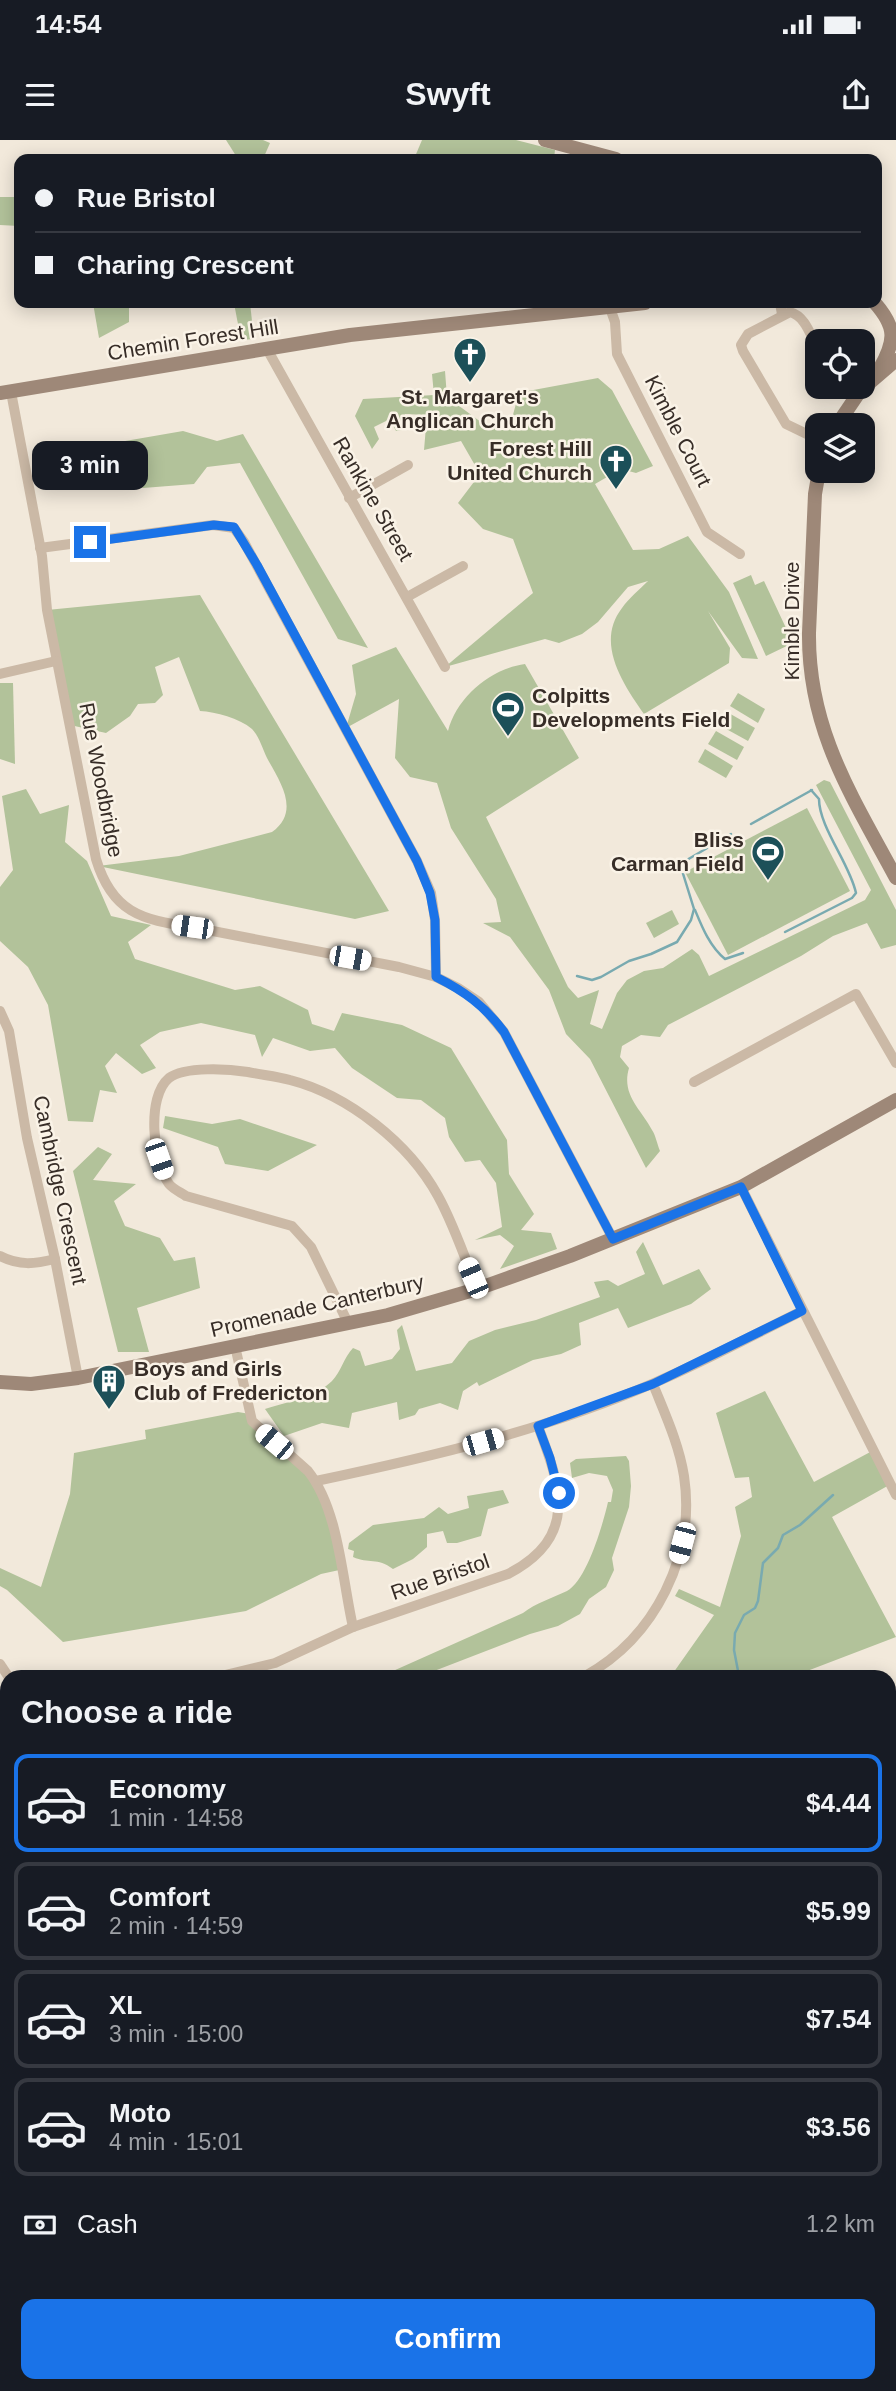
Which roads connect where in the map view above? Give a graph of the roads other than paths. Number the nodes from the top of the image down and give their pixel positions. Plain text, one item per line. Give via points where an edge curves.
1 (545, 140) edge
2 (597, 154) edge
3 (610, 308) joint
4 (781, 308) edge
5 (881, 308) edge
6 (782, 314) junction
7 (807, 329) edge
8 (267, 349) junction
9 (896, 360) edge
10 (875, 375) edge
11 (875, 376) edge
12 (5, 393) edge
13 (805, 434) edge
14 (408, 465) dead end
15 (817, 483) edge
16 (349, 498) junction
17 (40, 548) junction
18 (740, 554) dead end
19 (463, 566) dead end
20 (407, 597) junction
21 (56, 661) junction
22 (445, 667) dead end
23 (0, 674) edge
24 (896, 878) edge
25 (436, 977) junction
26 (0, 1011) edge
27 (896, 1063) edge
28 (694, 1082) dead end
29 (896, 1100) edge
30 (741, 1187) junction
31 (613, 1239) junction
32 (0, 1256) edge
33 (55, 1259) junction
34 (477, 1289) junction
35 (802, 1311) junction
36 (348, 1323) junction
37 (236, 1346) junction
38 (78, 1378) junction
39 (0, 1382) edge
40 (653, 1384) junction
41 (538, 1426) junction
42 (316, 1481) junction
43 (896, 1494) edge
44 (353, 1627) junction
45 (260, 1670) edge
46 (594, 1670) edge

1 - 2 street
3 - 8 street, Chemin Forest Hill via 350,335
3 - 18 street, Kimble Court via 617,354 707,531
4 - 6 street
5 - 10 street via 895,332 891,350
6 - 7 street via 800,316
6 - 13 street via 748,334 741,345 786,425
8 - 12 street, Chemin Forest Hill
8 - 16 street, Rankine Street
9 - 11 street
12 - 17 street, Rue Woodbridge
14 - 16 street
15 - 24 street, Kimble Drive via 809,654 817,714 832,757
16 - 20 street, Rankine Street
17 - 21 street, Rue Woodbridge
17 - 25 street via 214,525 234,527 417,861 435,920
19 - 20 street
20 - 22 street, Rankine Street
21 - 23 street
21 - 25 street, Rue Woodbridge via 96,859 102,879 128,908 159,923
25 - 31 street, Rue Woodbridge via 479,1002 504,1032
26 - 33 street, Cambridge Crescent via 9,1031 27,1138
27 - 28 street via 856,993
29 - 30 street, Promenade Canterbury
30 - 31 street, Promenade Canterbury
30 - 35 street
31 - 34 street, Promenade Canterbury
32 - 33 street via 32,1264
33 - 38 street, Cambridge Crescent
34 - 36 street, Promenade Canterbury
34 - 36 street via 438,1195 406,1152 369,1117 291,1080 217,1070 184,1072 170,1078 158,1091 154,1106 159,1159 171,1186 186,1196 292,1226 310,1247
35 - 40 street
35 - 43 street
36 - 37 street, Promenade Canterbury
37 - 38 street, Promenade Canterbury
37 - 42 street via 252,1421
38 - 39 street, Promenade Canterbury via 31,1384
40 - 41 street
40 - 46 street via 680,1456 686,1517 682,1543 668,1588 652,1615 623,1650
41 - 42 street
41 - 44 street, Rue Bristol via 555,1476 559,1508 550,1538 532,1561 509,1574
42 - 44 street via 329,1508
44 - 45 street, Rue Bristol

